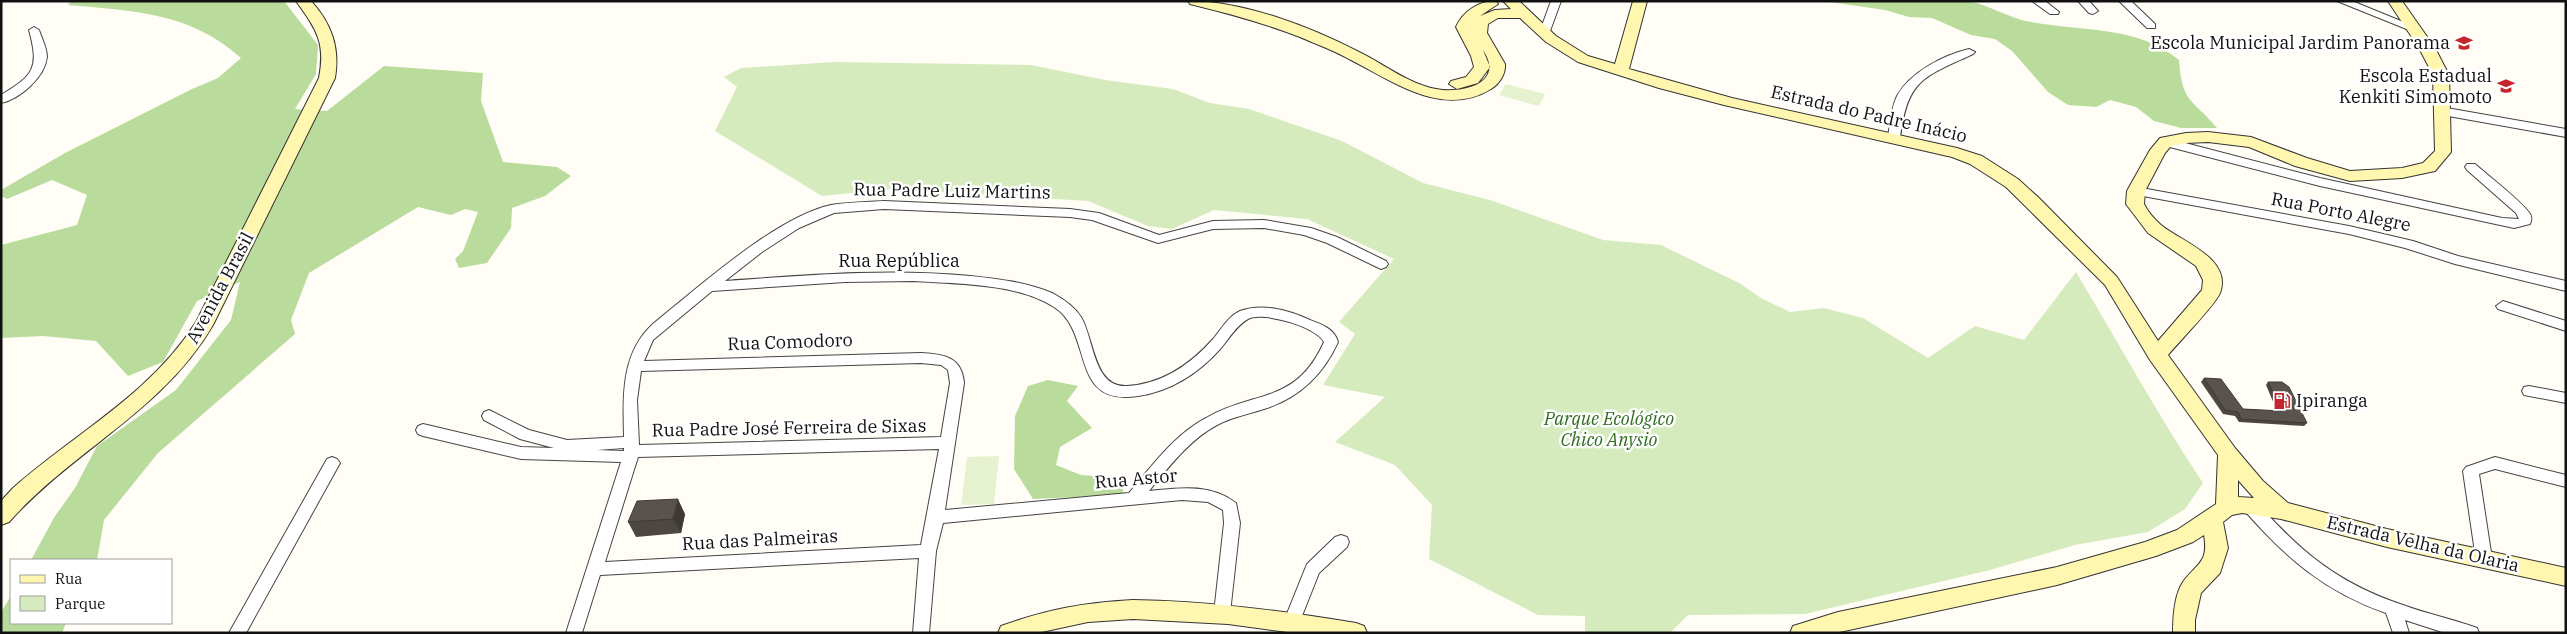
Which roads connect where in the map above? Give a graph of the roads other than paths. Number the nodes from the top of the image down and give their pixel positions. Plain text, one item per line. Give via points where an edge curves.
1 (303, 1) edge
2 (1195, 1) edge
3 (1239, 1) edge
4 (1556, 1) edge
5 (1640, 1) edge
6 (2036, 1) edge
7 (2083, 1) edge
8 (2342, 1) edge
9 (2396, 1) edge
10 (2131, 3) edge
11 (1502, 4) edge
12 (2093, 11) dead end
13 (1256, 12) junction
14 (2054, 12) dead end
15 (1524, 13) joint
16 (2151, 26) dead end
17 (2413, 28) junction
18 (34, 30) dead end
19 (1545, 31) junction
20 (1969, 52) dead end
21 (1621, 70) junction
22 (1, 100) edge
23 (2441, 111) junction
24 (2566, 133) edge
25 (1894, 138) junction
26 (2166, 142) junction
27 (2472, 167) dead end
28 (2136, 191) junction
29 (1382, 264) dead end
30 (2566, 286) edge
31 (709, 287) junction
32 (2502, 306) dead end
33 (2566, 326) edge
34 (2157, 355) junction
35 (634, 366) junction
36 (2528, 391) dead end
37 (2566, 398) edge
38 (489, 416) dead end
39 (423, 430) dead end
40 (947, 443) junction
41 (632, 450) junction
42 (2228, 454) junction
43 (332, 463) dead end
44 (2228, 480) junction
45 (2566, 481) edge
46 (2252, 482) junction
47 (1133, 499) junction
48 (2249, 505) junction
49 (2281, 510) junction
50 (2219, 513) junction
51 (1, 516) edge
52 (936, 517) junction
53 (1341, 542) dead end
54 (928, 551) junction
55 (2484, 559) junction
56 (594, 569) junction
57 (2566, 577) edge
58 (2392, 608) junction
59 (1222, 613) junction
60 (1292, 621) junction
61 (1022, 630) edge
62 (237, 633) edge
63 (574, 633) edge
64 (921, 633) edge
65 (1356, 633) edge
66 (1800, 633) edge
67 (2184, 633) edge
68 (2401, 633) edge
69 (2471, 633) edge

1 - 51 street, Avenida Brasil via 312,10 328,44 331,57 327,78 210,313 179,361 152,390 58,462 18,496
2 - 13 street
3 - 13 street
4 - 19 street
5 - 21 street
6 - 14 street
7 - 12 street
8 - 17 street
9 - 17 street
10 - 16 street
11 - 13 street via 1479,27 1498,69 1486,76 1484,86 1470,92 1436,94 1420,90 1344,50
11 - 15 street
15 - 19 street, Estrada do Padre Inácio
17 - 23 street via 2441,75
18 - 22 street via 41,56 38,69 29,80
19 - 21 street, Estrada do Padre Inácio via 1564,49 1583,59
20 - 25 street via 1910,86 1902,97
21 - 25 street, Estrada do Padre Inácio via 1722,100
23 - 24 street
23 - 26 street via 2443,152 2429,167 2402,174 2350,176 2232,138
25 - 34 street, Estrada do Padre Inácio via 1976,160 2012,183 2111,281
26 - 27 street via 2320,182 2502,222 2514,224 2525,221 2526,216
26 - 28 street via 2158,150
28 - 30 street, Rua Porto Alegre via 2349,230
28 - 34 street via 2134,204 2142,216 2154,229 2198,257 2209,267 2214,279 2211,292
29 - 31 street, Rua Padre Luiz Martins via 1306,231 1264,224 1213,225 1158,239 1084,214 853,206 794,224
31 - 35 street, Rua Padre Luiz Martins via 647,337
31 - 47 street, Rua República via 946,277 1039,293 1063,305 1076,320 1092,370 1099,381 1109,389 1122,392 1144,390 1190,371 1245,315 1278,315 1299,320 1330,337 1331,342 1320,363 1302,385 1288,395 1212,421 1195,434
32 - 33 street
34 - 42 street, Estrada do Padre Inácio
35 - 40 street, Rua Comodoro via 921,358 947,362 957,371
35 - 41 street, Rua Padre Luiz Martins via 630,400
36 - 37 street
38 - 41 street via 525,435 567,446
39 - 41 street via 521,453
40 - 41 street, Rua Padre José Ferreira de Sixas
40 - 52 street
41 - 56 street, Rua Padre Luiz Martins
42 - 44 street
42 - 46 street, Estrada do Padre Inácio
43 - 62 street
44 - 46 street
44 - 50 street
45 - 55 street via 2495,463 2471,471
46 - 49 street, Estrada do Padre Inácio
47 - 52 street, Rua Astor
47 - 59 street, Rua Astor via 1208,494 1220,498 1230,507 1232,524
48 - 49 street, Estrada Velha da Olaria
48 - 50 street, Estrada Velha da Olaria
48 - 58 street via 2301,559 2335,582
49 - 55 street, Estrada Velha da Olaria
50 - 66 street via 2185,536 2148,550 2057,576 1838,622
50 - 67 street via 2217,548 2212,567 2191,589
52 - 54 street
53 - 60 street via 1313,569
54 - 56 street, Rua das Palmeiras
54 - 64 street
55 - 57 street, Estrada Velha da Olaria
56 - 63 street, Rua Padre Luiz Martins
58 - 68 street
58 - 69 street
59 - 60 street
59 - 61 street via 1082,614
60 - 65 street

